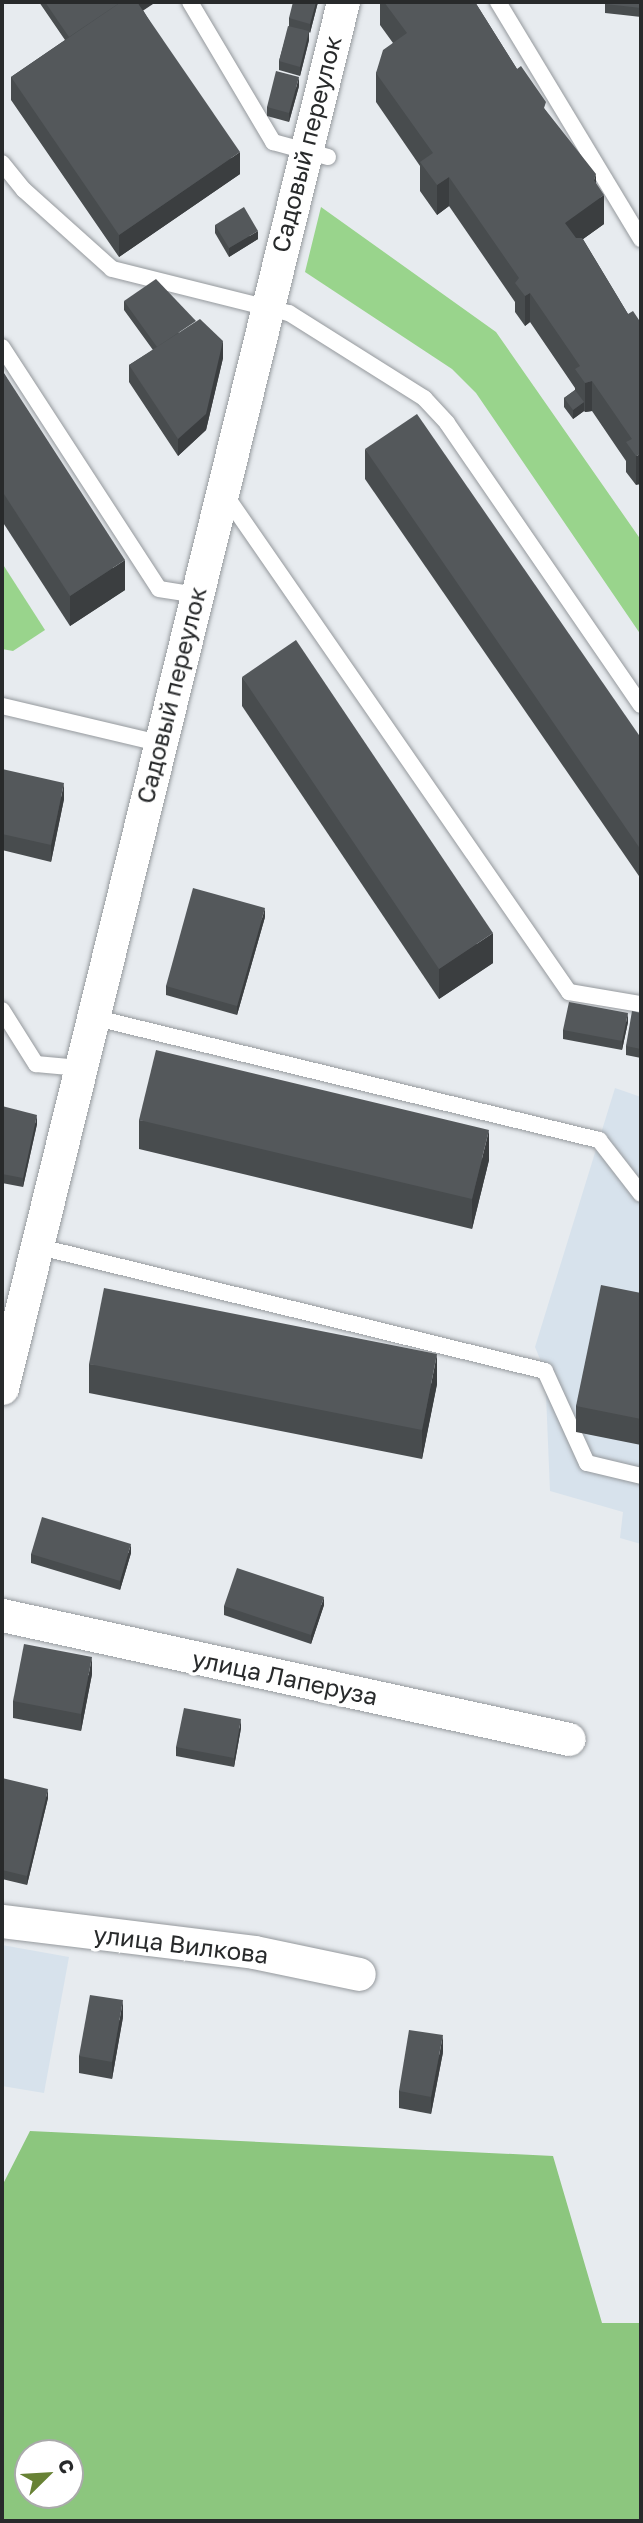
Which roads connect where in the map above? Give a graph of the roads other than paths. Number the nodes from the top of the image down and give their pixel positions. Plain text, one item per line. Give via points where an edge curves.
1 (190, 2) edge
2 (343, 2) edge
3 (498, 2) edge
4 (316, 154) junction
5 (2, 163) edge
6 (641, 239) edge
7 (265, 308) junction
8 (2, 347) edge
9 (221, 488) junction
10 (195, 595) junction
11 (641, 705) edge
12 (2, 706) edge
13 (159, 743) junction
14 (641, 1004) edge
15 (2, 1010) edge
16 (92, 1017) junction
17 (80, 1068) junction
18 (641, 1194) edge
19 (36, 1246) junction
20 (2, 1388) edge
21 (641, 1476) edge
22 (2, 1615) edge
23 (569, 1739) dead end
24 (2, 1921) edge
25 (359, 1974) dead end

1 - 4 lane via 273,142
2 - 4 street, Садовый переулок
3 - 6 lane
4 - 7 street, Садовый переулок
5 - 7 lane via 23,190 112,270
7 - 9 street, Садовый переулок
7 - 11 lane via 289,313 312,326 424,398 447,423
8 - 10 lane via 159,589
9 - 10 street, Садовый переулок
9 - 14 lane via 569,992
10 - 13 street, Садовый переулок
12 - 13 lane
13 - 16 street, Садовый переулок
15 - 17 lane via 36,1064
16 - 17 street, Садовый переулок
16 - 18 lane via 599,1140
17 - 19 street, Садовый переулок
19 - 20 street, Садовый переулок
19 - 21 lane via 545,1371 587,1463
22 - 23 street, улица Лаперуза
24 - 25 street, улица Вилкова via 254,1952

